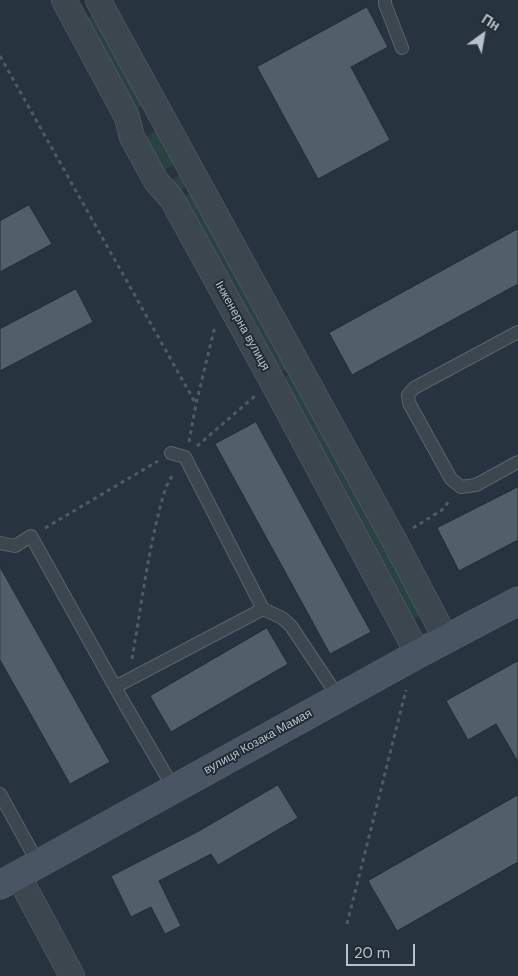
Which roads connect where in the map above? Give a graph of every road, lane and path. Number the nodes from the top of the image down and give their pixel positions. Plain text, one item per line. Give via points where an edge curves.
1 (64, 0) edge
2 (98, 0) edge
3 (385, 0) edge
4 (402, 48) dead end
5 (0, 56) edge
6 (223, 292) junction
7 (518, 332) edge
8 (272, 381) junction
9 (196, 404) junction
10 (171, 453) joint
11 (185, 457) junction
12 (518, 462) edge
13 (461, 487) junction
14 (31, 536) junction
15 (394, 540) junction
16 (0, 543) edge
17 (518, 601) edge
18 (263, 609) junction
19 (446, 639) junction
20 (418, 654) junction
21 (128, 679) junction
22 (114, 687) junction
23 (339, 698) junction
24 (174, 789) junction
25 (0, 794) edge
26 (19, 874) edge
27 (347, 924) dead end
28 (72, 976) edge

1 - 6 street, Інженерна вулиця via 127,117 132,137 156,181 172,199
2 - 15 street
3 - 4 lane
5 - 9 path
6 - 8 street, Інженерна вулиця
6 - 9 path
7 - 13 lane via 414,388 408,395 409,403 451,479
8 - 11 path
8 - 20 street, Інженерна вулиця
9 - 11 path
10 - 11 lane
10 - 14 path
11 - 18 lane
11 - 21 path via 165,491 151,546
12 - 13 lane via 476,485
13 - 15 path via 442,510
14 - 16 lane via 15,546
14 - 22 lane
15 - 19 street
17 - 19 street, вулиця Козака Мамая
18 - 21 lane
18 - 23 lane via 291,626
19 - 20 street, вулиця Козака Мамая
20 - 23 street, вулиця Козака Мамая
20 - 27 path via 403,701
21 - 22 lane
22 - 24 lane
23 - 24 street, вулиця Козака Мамая
24 - 26 street, вулиця Козака Мамая
25 - 26 lane
26 - 28 street

